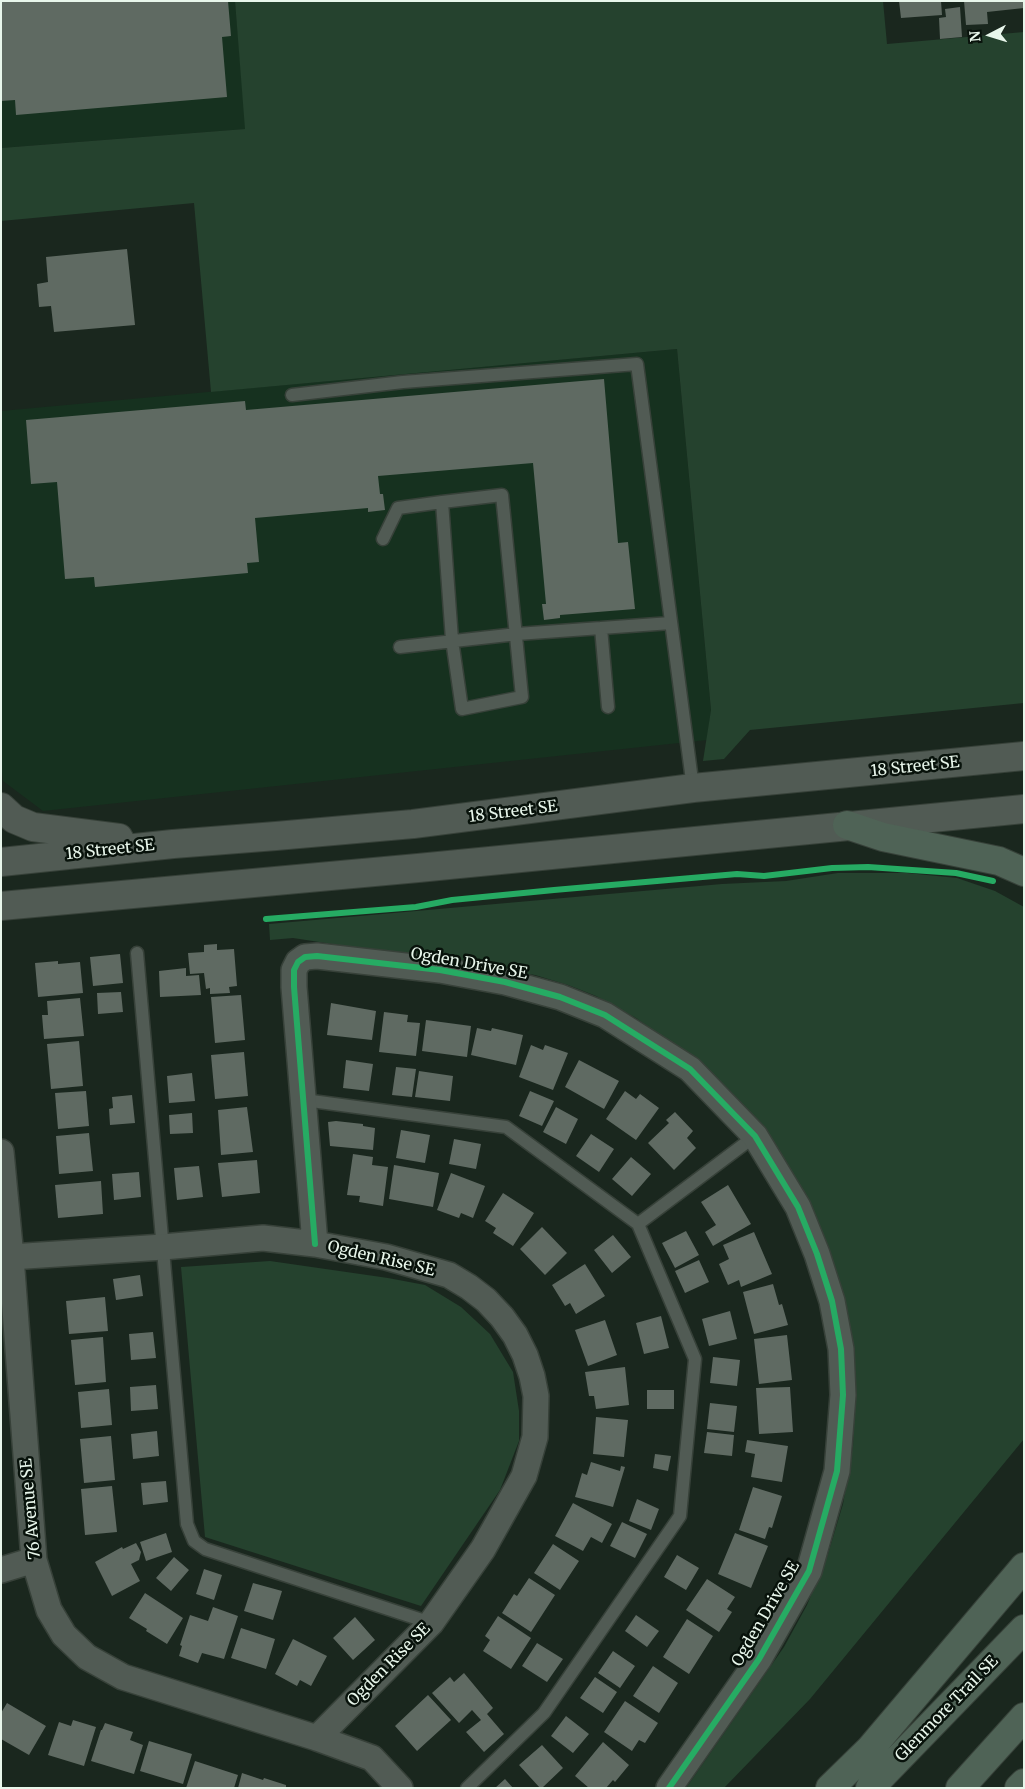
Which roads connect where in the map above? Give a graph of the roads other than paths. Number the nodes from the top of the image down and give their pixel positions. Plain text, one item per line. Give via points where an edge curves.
1 (292, 395) dead end
2 (442, 502) junction
3 (383, 539) dead end
4 (671, 623) junction
5 (601, 628) junction
6 (516, 634) junction
7 (452, 640) junction
8 (400, 647) dead end
9 (608, 707) dead end
10 (1024, 756) edge
11 (693, 788) junction
12 (1, 807) edge
13 (1024, 810) edge
14 (847, 825) junction
15 (173, 844) junction
16 (1, 862) edge
17 (1024, 872) edge
18 (1, 906) edge
19 (137, 953) dead end
20 (304, 1100) junction
21 (755, 1136) junction
22 (1, 1152) edge
23 (638, 1224) junction
24 (315, 1244) junction
25 (163, 1247) junction
26 (11, 1257) junction
27 (34, 1560) junction
28 (1024, 1567) edge
29 (1, 1570) edge
30 (431, 1624) junction
31 (1024, 1629) edge
32 (1024, 1717) edge
33 (317, 1738) junction
34 (1024, 1783) edge
35 (400, 1788) edge
36 (466, 1788) edge
37 (670, 1788) edge
38 (830, 1788) edge
39 (870, 1788) edge
40 (960, 1788) edge
41 (1019, 1788) edge

1 - 4 lane via 403,382 636,364
2 - 3 lane via 398,508
2 - 6 lane via 502,495
2 - 7 lane
4 - 5 lane
4 - 11 lane
5 - 6 lane
5 - 9 lane
6 - 7 lane
6 - 7 lane via 522,697 462,709
7 - 8 lane
10 - 11 street, 18 Street SE
11 - 15 street, 18 Street SE via 439,821
12 - 15 street via 14,819 32,827
13 - 14 street
14 - 17 highway via 883,837 999,861
14 - 18 street
15 - 16 street, 18 Street SE
19 - 25 lane
20 - 21 street, Ogden Drive SE via 294,970 305,957 318,956 440,970 505,982 605,1014 690,1069
20 - 23 lane via 506,1127
20 - 24 street, Ogden Drive SE
21 - 23 lane
21 - 37 street, Ogden Drive SE via 798,1207 832,1301 841,1348 843,1395 837,1471 809,1571 759,1659
22 - 26 street, 76 Avenue SE
23 - 36 lane via 695,1359 680,1516 544,1713
24 - 25 street, Ogden Rise SE via 263,1238
24 - 30 street, Ogden Rise SE via 386,1257 449,1275 486,1300 506,1323 525,1355 532,1376 536,1403 535,1437 524,1476 483,1548
25 - 26 street, Ogden Rise SE
25 - 30 lane via 187,1524 194,1541 205,1549
26 - 27 street, 76 Avenue SE
27 - 29 street
27 - 33 street, 76 Avenue SE via 49,1610 64,1634 87,1657 123,1677
28 - 38 highway via 870,1750
30 - 33 street, Ogden Rise SE
31 - 39 highway, Glenmore Trail SE
32 - 40 highway
33 - 35 street, 76 Avenue SE via 372,1758
34 - 41 highway

